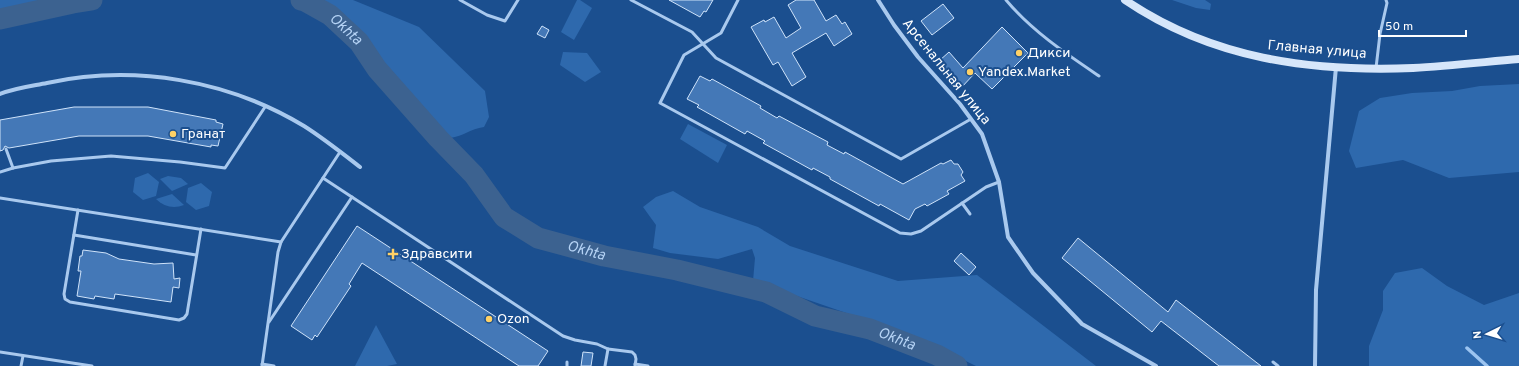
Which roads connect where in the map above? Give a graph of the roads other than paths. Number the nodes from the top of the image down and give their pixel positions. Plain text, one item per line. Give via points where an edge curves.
1 (460, 0) edge
2 (518, 0) edge
3 (631, 0) edge
4 (738, 0) edge
5 (878, 0) edge
6 (1006, 0) edge
7 (1125, 0) edge
8 (1392, 0) edge
9 (1387, 2) edge
10 (703, 44) junction
11 (1519, 59) edge
12 (1336, 67) junction
13 (1376, 68) junction
14 (1099, 76) dead end
15 (0, 94) edge
16 (265, 107) junction
17 (971, 119) junction
18 (6, 149) dead end
19 (340, 152) junction
20 (360, 166) dead end
21 (13, 168) junction
22 (0, 172) edge
23 (323, 178) junction
24 (999, 182) junction
25 (352, 197) junction
26 (0, 198) edge
27 (962, 203) junction
28 (78, 210) junction
29 (970, 214) dead end
30 (201, 229) junction
31 (74, 235) junction
32 (281, 242) junction
33 (196, 255) junction
34 (268, 323) junction
35 (608, 349) junction
36 (0, 352) edge
37 (23, 356) junction
38 (568, 362) dead end
39 (1273, 362) dead end
40 (262, 365) edge
41 (635, 365) edge
42 (22, 366) edge
43 (92, 366) edge
44 (274, 366) edge
45 (567, 366) edge
46 (605, 366) edge
47 (648, 366) edge
48 (1156, 366) edge
49 (1278, 366) edge
50 (1315, 366) edge

1 - 2 lane via 487,15 505,21
3 - 10 lane via 692,32
4 - 10 lane via 721,33
5 - 17 street, Арсенальная улица via 918,57
6 - 14 lane via 1054,46
7 - 12 main road, Главная улица via 1147,15 1197,39 1256,57 1294,64
8 - 9 lane
9 - 13 lane
10 - 17 lane via 716,58 901,159
10 - 27 lane via 684,55 660,103 900,234 911,234 921,230
11 - 13 main road, Главная улица via 1414,68
12 - 13 main road, Главная улица
12 - 50 street via 1316,290
15 - 16 street via 68,78 140,76 176,78 204,84
16 - 19 street via 303,126
16 - 21 lane via 226,168 111,156 51,161
17 - 24 street, Арсенальная улица via 982,134
18 - 21 lane
19 - 20 street
19 - 23 lane
21 - 22 lane
23 - 25 lane
23 - 32 lane
24 - 27 lane via 986,187
24 - 48 street, Арсенальная улица via 1008,237 1034,273 1082,324
25 - 34 lane
25 - 35 lane via 563,336
26 - 28 lane
27 - 29 lane
28 - 30 lane
28 - 31 lane
30 - 32 lane
30 - 33 lane
31 - 33 lane
31 - 33 lane via 64,294 65,299 77,304 179,320 184,318 187,314
32 - 34 lane
34 - 40 lane
35 - 41 lane via 632,352 635,355
35 - 46 lane
36 - 37 lane
37 - 42 lane
37 - 43 lane
38 - 45 lane
39 - 49 lane
40 - 44 lane
41 - 47 lane

